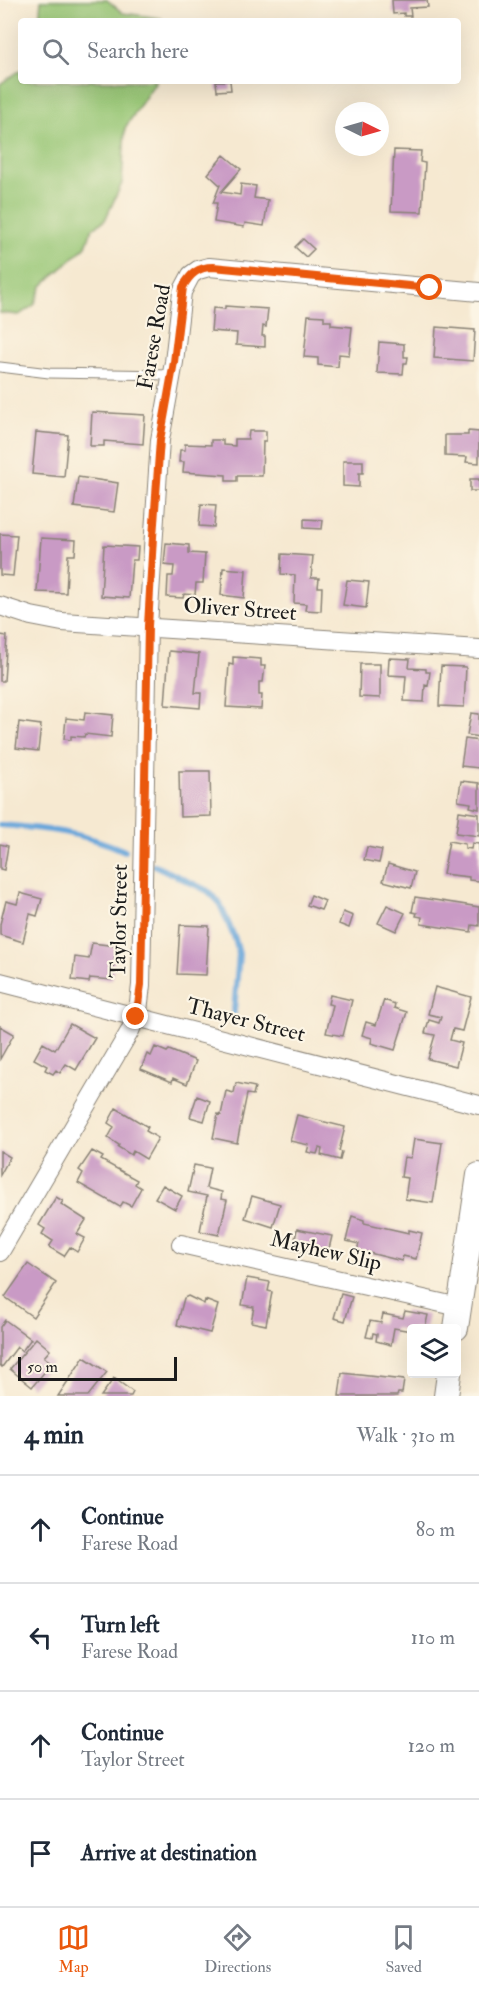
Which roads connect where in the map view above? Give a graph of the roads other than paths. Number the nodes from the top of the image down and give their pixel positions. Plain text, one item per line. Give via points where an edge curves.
1 (479, 292) edge
2 (0, 367) edge
3 (171, 375) junction
4 (0, 606) edge
5 (148, 626) junction
6 (479, 650) edge
7 (0, 981) edge
8 (136, 1017) junction
9 (479, 1105) edge
10 (479, 1175) edge
11 (182, 1244) dead end
12 (0, 1252) edge
13 (458, 1318) edge
14 (448, 1378) edge
15 (446, 1396) edge

1 - 3 street, Farese Road via 205,267 195,272 183,287
2 - 3 lane via 49,373
3 - 5 street, Farese Road via 160,440
4 - 5 street, Oliver Street via 54,621
5 - 6 street, Oliver Street
5 - 8 street, Taylor Street via 141,985
7 - 8 street, Thayer Street
8 - 9 street, Thayer Street
8 - 12 street, Taylor Street
10 - 13 street
11 - 13 street, Mayhew Slip
14 - 15 street

